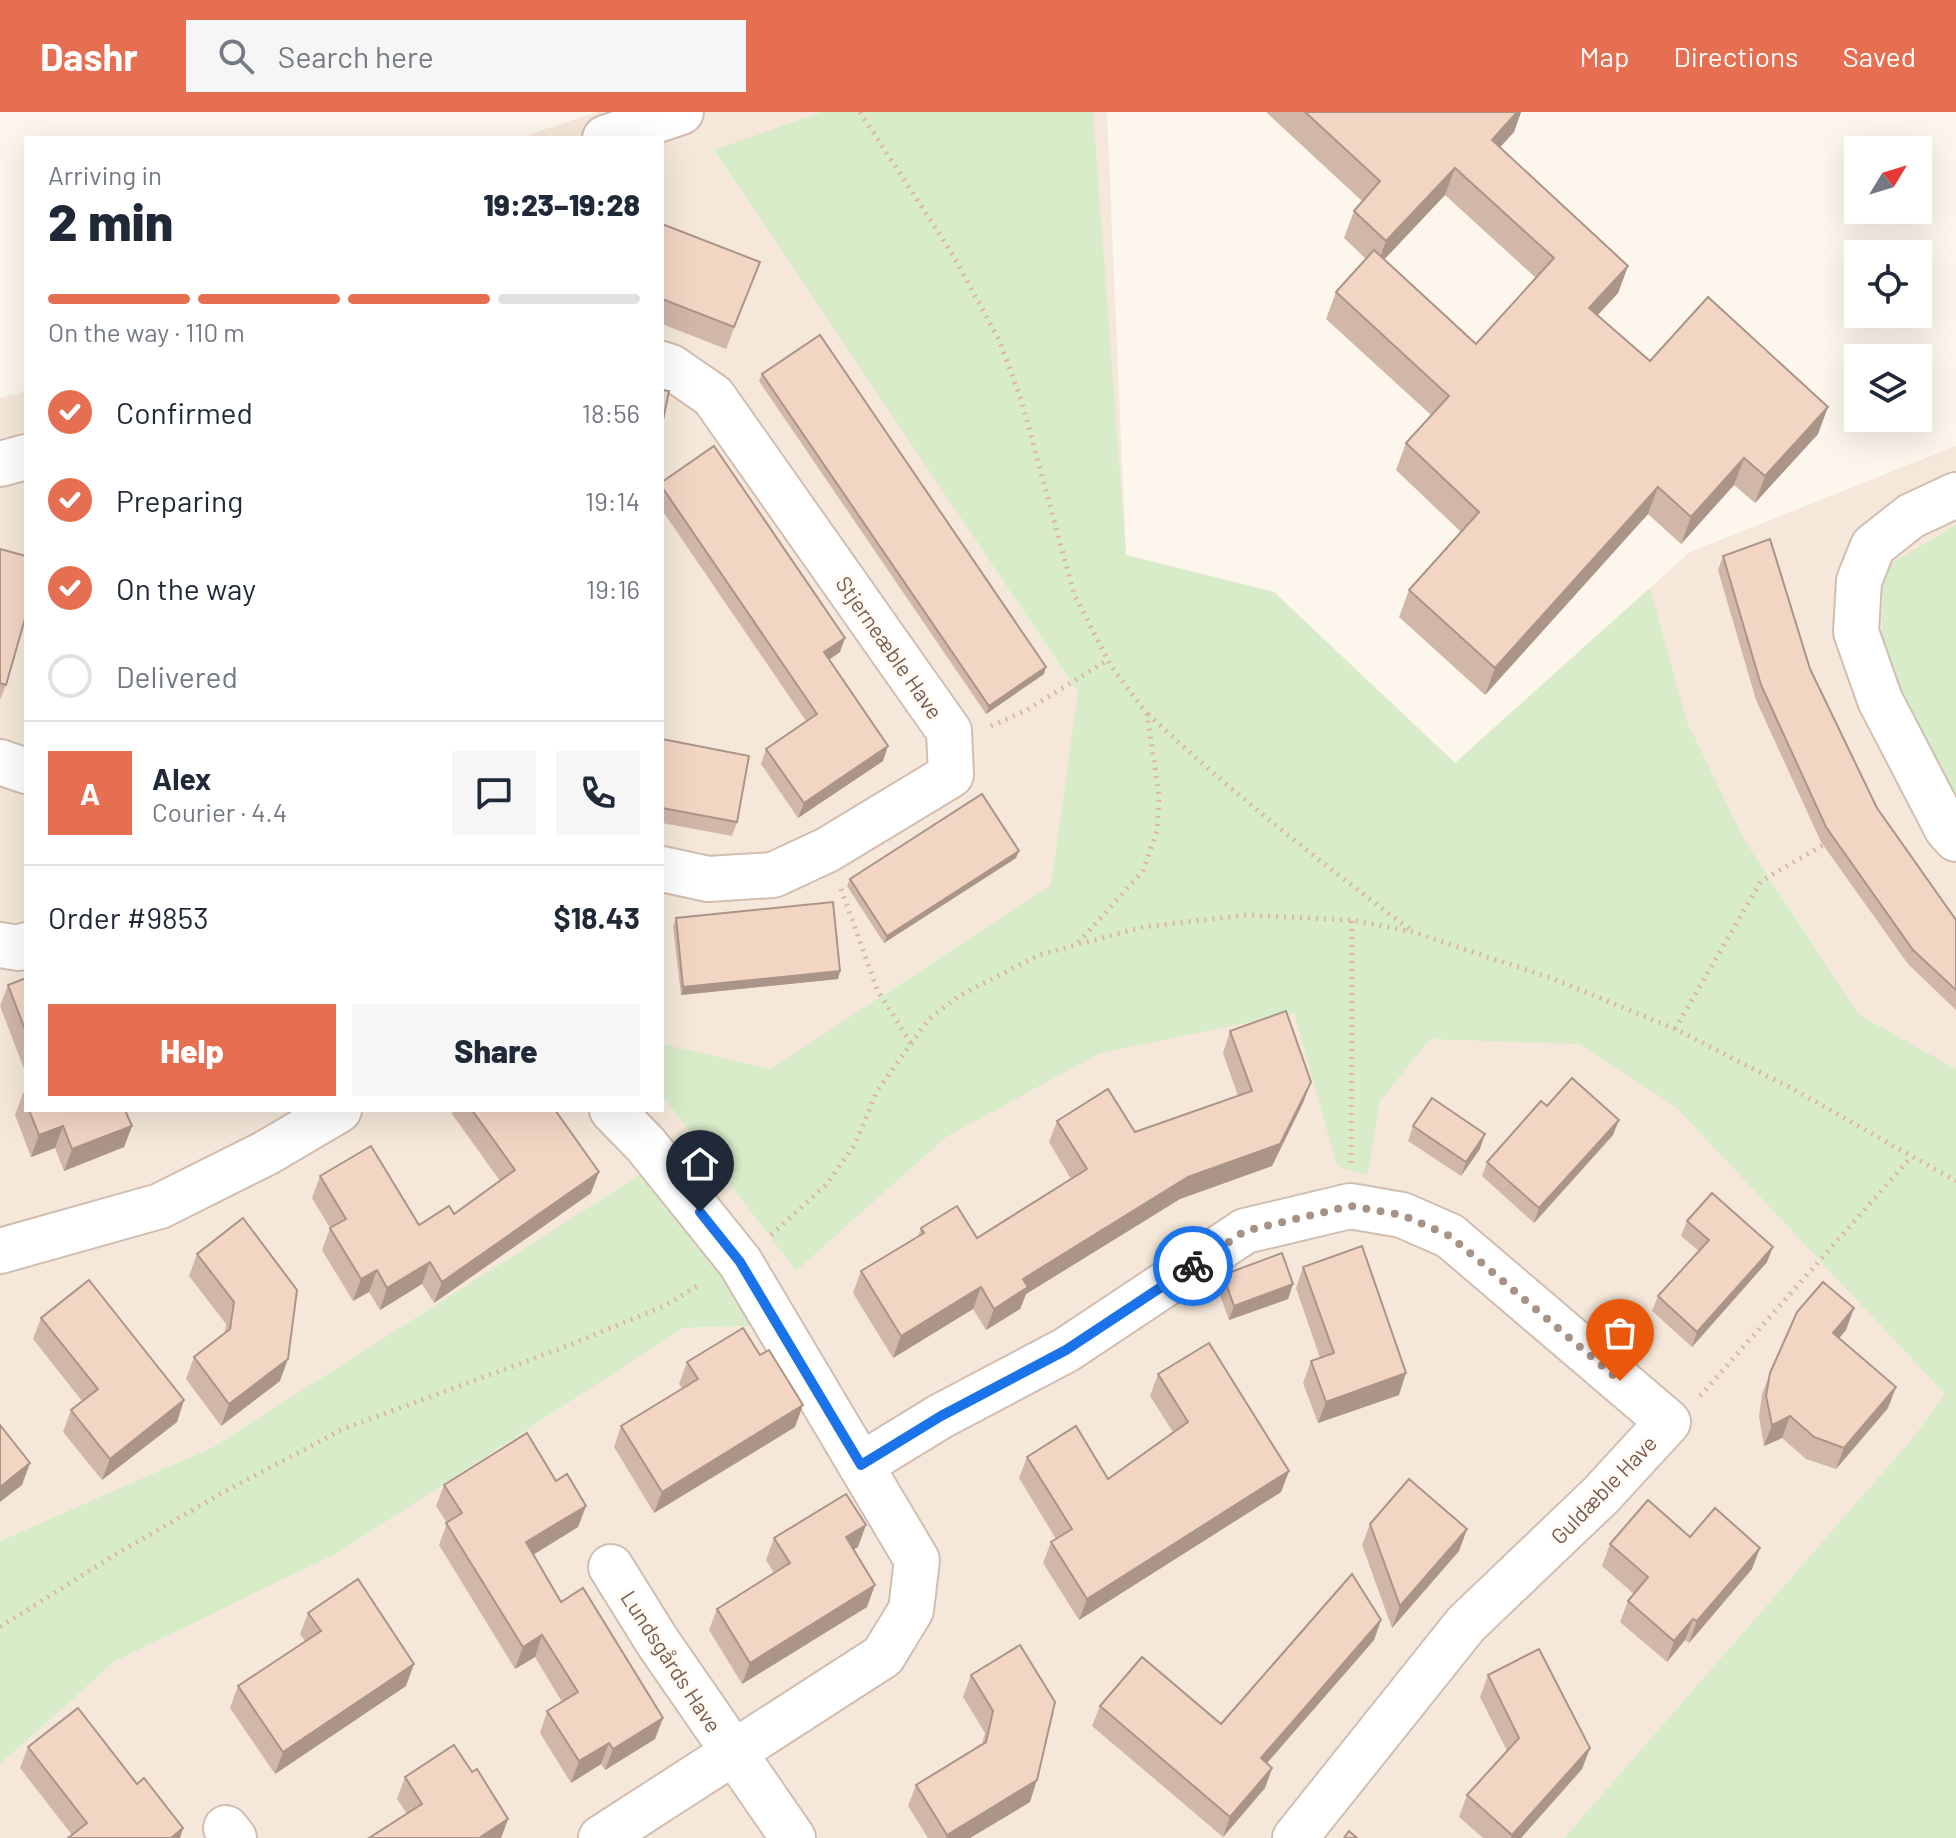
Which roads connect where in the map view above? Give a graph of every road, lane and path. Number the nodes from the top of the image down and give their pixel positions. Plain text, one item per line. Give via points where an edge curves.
1 (681, 112) edge
2 (860, 112) edge
3 (611, 136) edge
4 (664, 365) edge
5 (24, 458) edge
6 (0, 464) edge
7 (1956, 495) edge
8 (1108, 660) junction
9 (1147, 714) junction
10 (950, 745) junction
11 (0, 762) edge
12 (24, 770) edge
13 (1956, 839) edge
14 (1830, 842) edge
15 (827, 850) junction
16 (664, 869) edge
17 (1352, 920) junction
18 (1413, 932) junction
19 (0, 945) edge
20 (24, 946) edge
21 (1076, 946) junction
22 (1675, 1029) junction
23 (911, 1044) junction
24 (336, 1112) edge
25 (614, 1112) edge
26 (1911, 1157) junction
27 (1956, 1181) edge
28 (1350, 1206) junction
29 (0, 1251) edge
30 (740, 1262) junction
31 (1668, 1422) junction
32 (861, 1465) junction
33 (611, 1567) dead end
34 (0, 1627) edge
35 (734, 1754) junction
36 (601, 1838) edge
37 (793, 1838) edge
38 (1295, 1838) edge

1 - 3 street
2 - 8 path via 953,255 999,340 1025,411 1074,594
4 - 10 street, Stjerneæble Have via 713,396 949,731
5 - 6 street
7 - 13 street via 1911,516 1873,546 1859,581 1856,632 1880,700
8 - 9 path
8 - 10 path via 1027,710
9 - 18 path via 1213,776
9 - 21 path via 1159,796 1157,831 1143,871
10 - 15 street, Stjerneæble Have via 951,775
11 - 12 street
14 - 22 path via 1761,881
15 - 16 street, Stjerneæble Have via 773,875 708,879
15 - 23 path via 877,989
17 - 18 path
17 - 21 path via 1247,915 1143,927
17 - 28 path
18 - 22 path via 1554,979
19 - 20 street
21 - 23 path via 1039,955 959,996 929,1019
22 - 26 path
23 - 30 path via 877,1091 855,1144 826,1185
24 - 29 street via 160,1206
25 - 30 street, Lundsgårds Have
26 - 27 path
26 - 31 path via 1702,1394
28 - 31 street, Guldæble Have via 1402,1215 1450,1236
28 - 32 street, Guldæble Have via 1245,1231 1066,1350
30 - 32 street, Lundsgårds Have
30 - 34 path via 664,1306 343,1429 118,1553
31 - 38 street, Guldæble Have via 1601,1495 1466,1624
32 - 35 street, Lundsgårds Have via 917,1560 911,1610 883,1656
33 - 35 street, Lundsgårds Have
35 - 36 street, Lundsgårds Have
35 - 37 street

